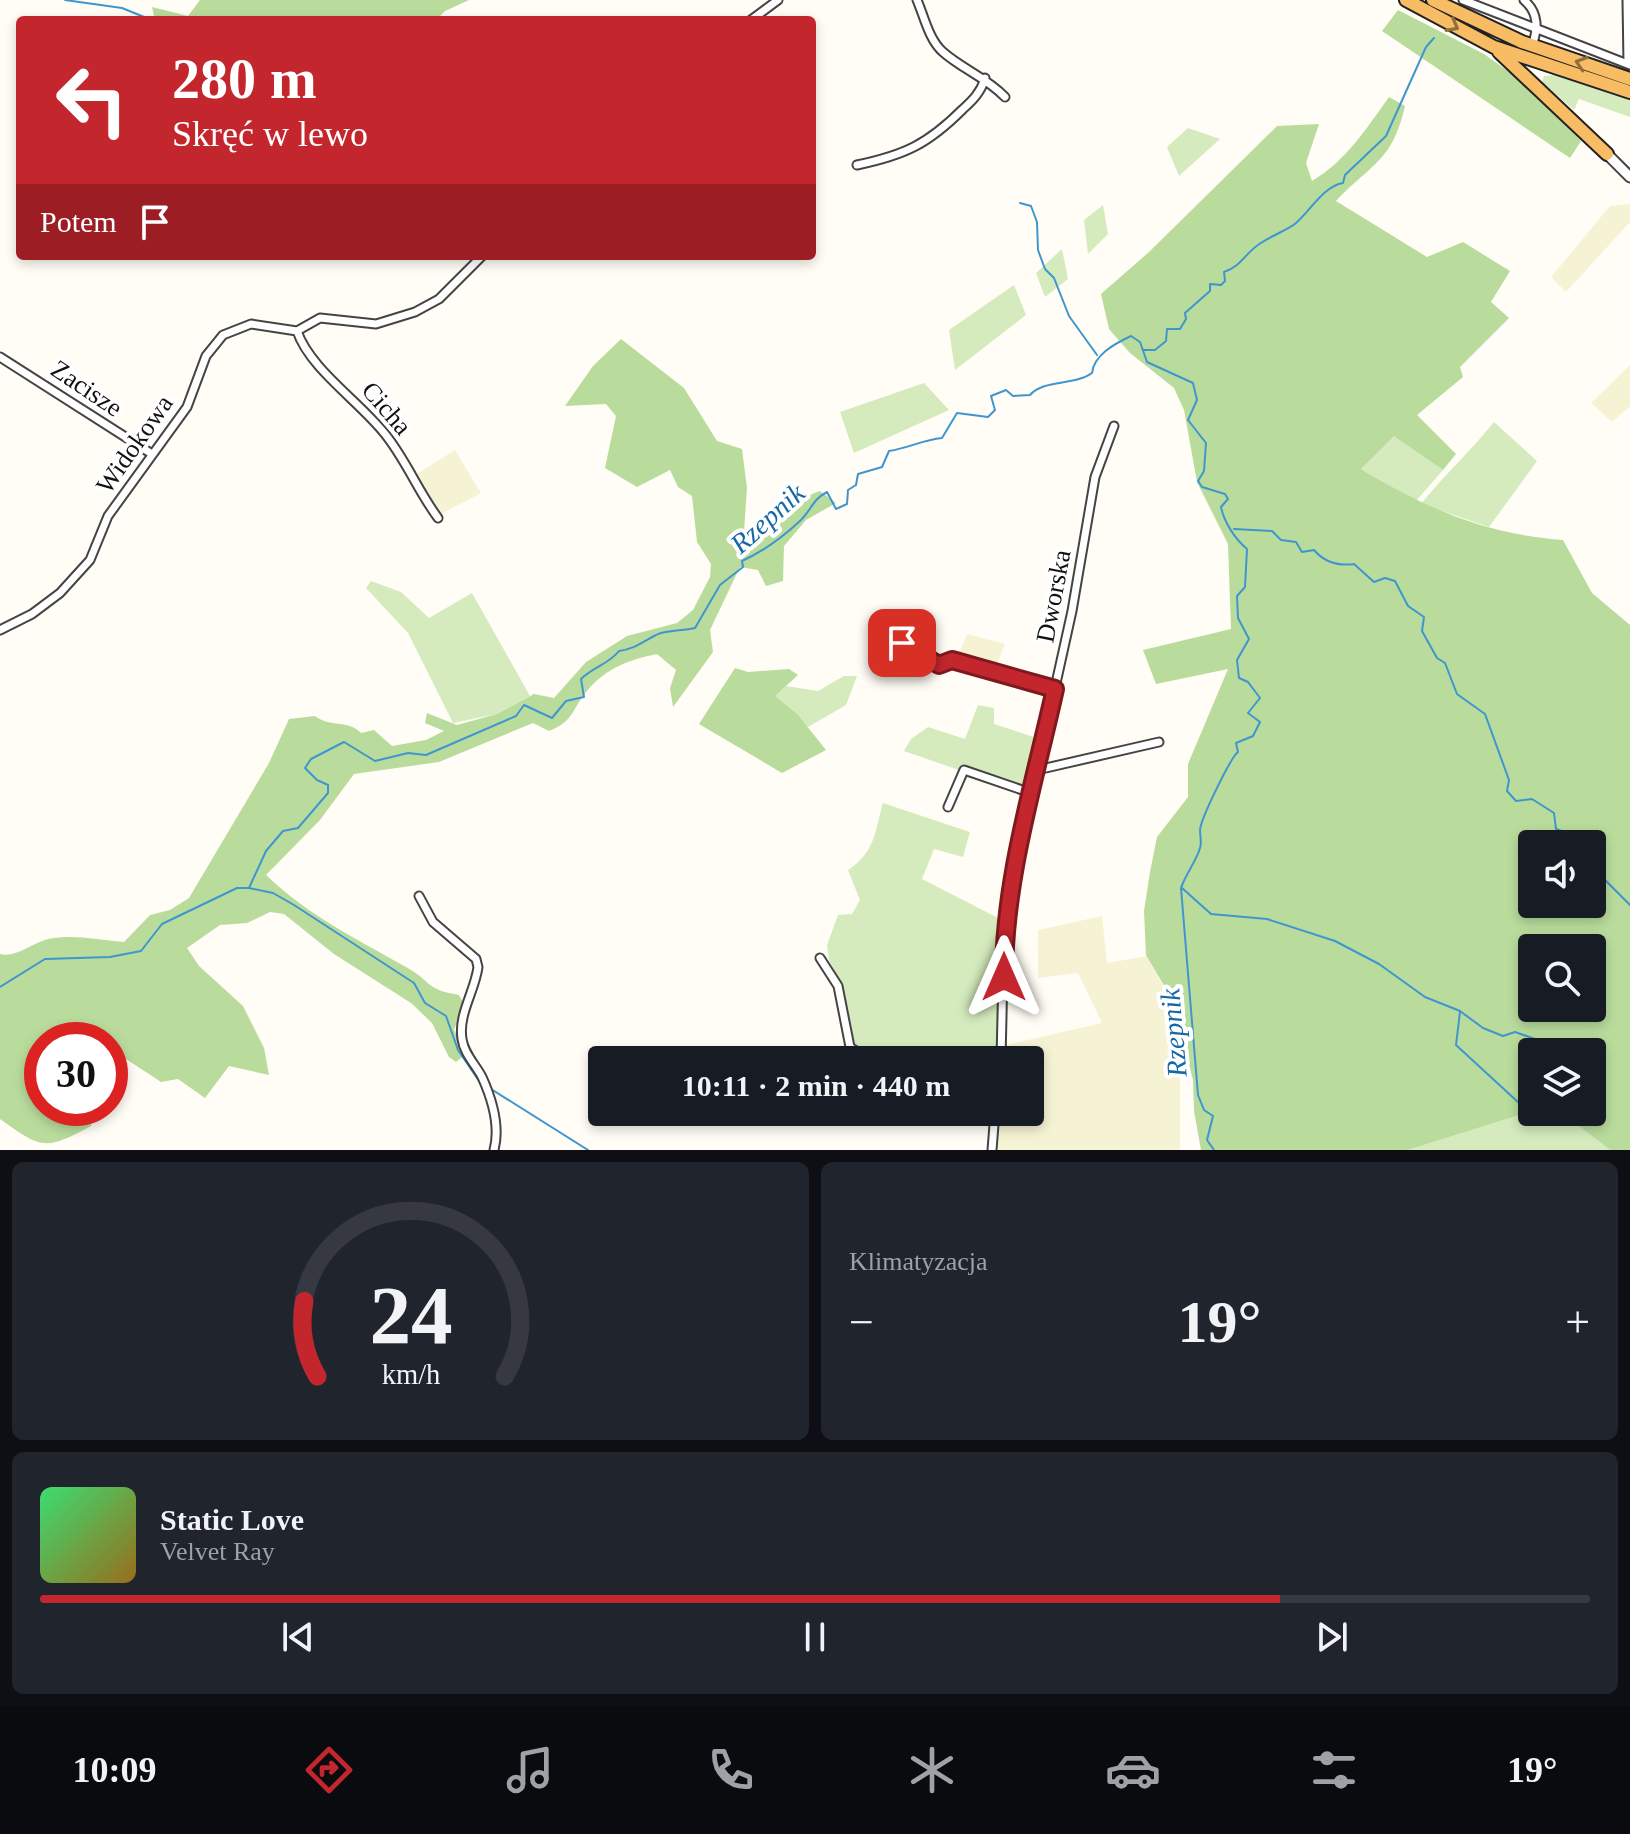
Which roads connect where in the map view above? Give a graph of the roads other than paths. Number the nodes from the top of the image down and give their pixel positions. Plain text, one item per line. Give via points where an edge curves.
1 (778, 0) edge
2 (917, 0) edge
3 (1406, 0) edge
4 (1433, 0) edge
5 (1463, 0) edge
6 (1524, 0) edge
7 (1627, 0) edge
8 (756, 16) edge
9 (1537, 31) junction
10 (1532, 46) junction
11 (1494, 47) junction
12 (1629, 65) edge
13 (1548, 67) junction
14 (985, 78) junction
15 (1630, 79) edge
16 (1537, 86) junction
17 (1630, 92) edge
18 (1005, 97) dead end
19 (1607, 154) joint
20 (857, 165) dead end
21 (1630, 177) edge
22 (478, 260) edge
23 (297, 331) junction
24 (0, 357) edge
25 (1114, 426) dead end
26 (152, 454) junction
27 (438, 518) dead end
28 (0, 630) edge
29 (902, 643) dead end
30 (1055, 689) junction
31 (1159, 742) dead end
32 (1037, 770) junction
33 (1031, 793) junction
34 (948, 807) dead end
35 (419, 896) dead end
36 (820, 958) dead end
37 (850, 1046) edge
38 (1001, 1046) edge
39 (994, 1126) edge
40 (494, 1150) edge
41 (992, 1150) edge

1 - 8 street
2 - 14 street via 942,52
3 -> 11 highway
4 - 10 highway
5 - 9 street
6 - 9 street via 1534,12
7 - 12 street
9 - 10 street
9 - 12 street
15 -> 10 highway
11 - 13 highway
11 - 16 highway
13 - 16 highway via 1536,76
13 - 17 highway
14 - 18 street
14 - 20 street via 978,94 927,142 897,157
16 - 19 highway
19 - 21 street
22 - 23 street, Widokowa via 439,299 415,312 376,324 320,318
23 - 26 street, Widokowa via 251,324 223,335 206,356 187,407
23 - 27 street, Cicha via 311,357 360,403 405,460
24 - 26 street, Zacisze
25 - 30 street, Dworska via 1095,477
26 - 28 street, Widokowa via 108,516 90,560 75,579
29 - 30 street via 939,665 952,660
30 - 32 street, Dworska
31 - 32 street
32 - 33 street, Dworska
33 - 34 street via 964,770
33 - 38 street, Dworska via 1004,928
35 - 40 street via 433,922 476,959 462,1042 491,1101
36 - 37 street via 838,986
39 - 41 street

